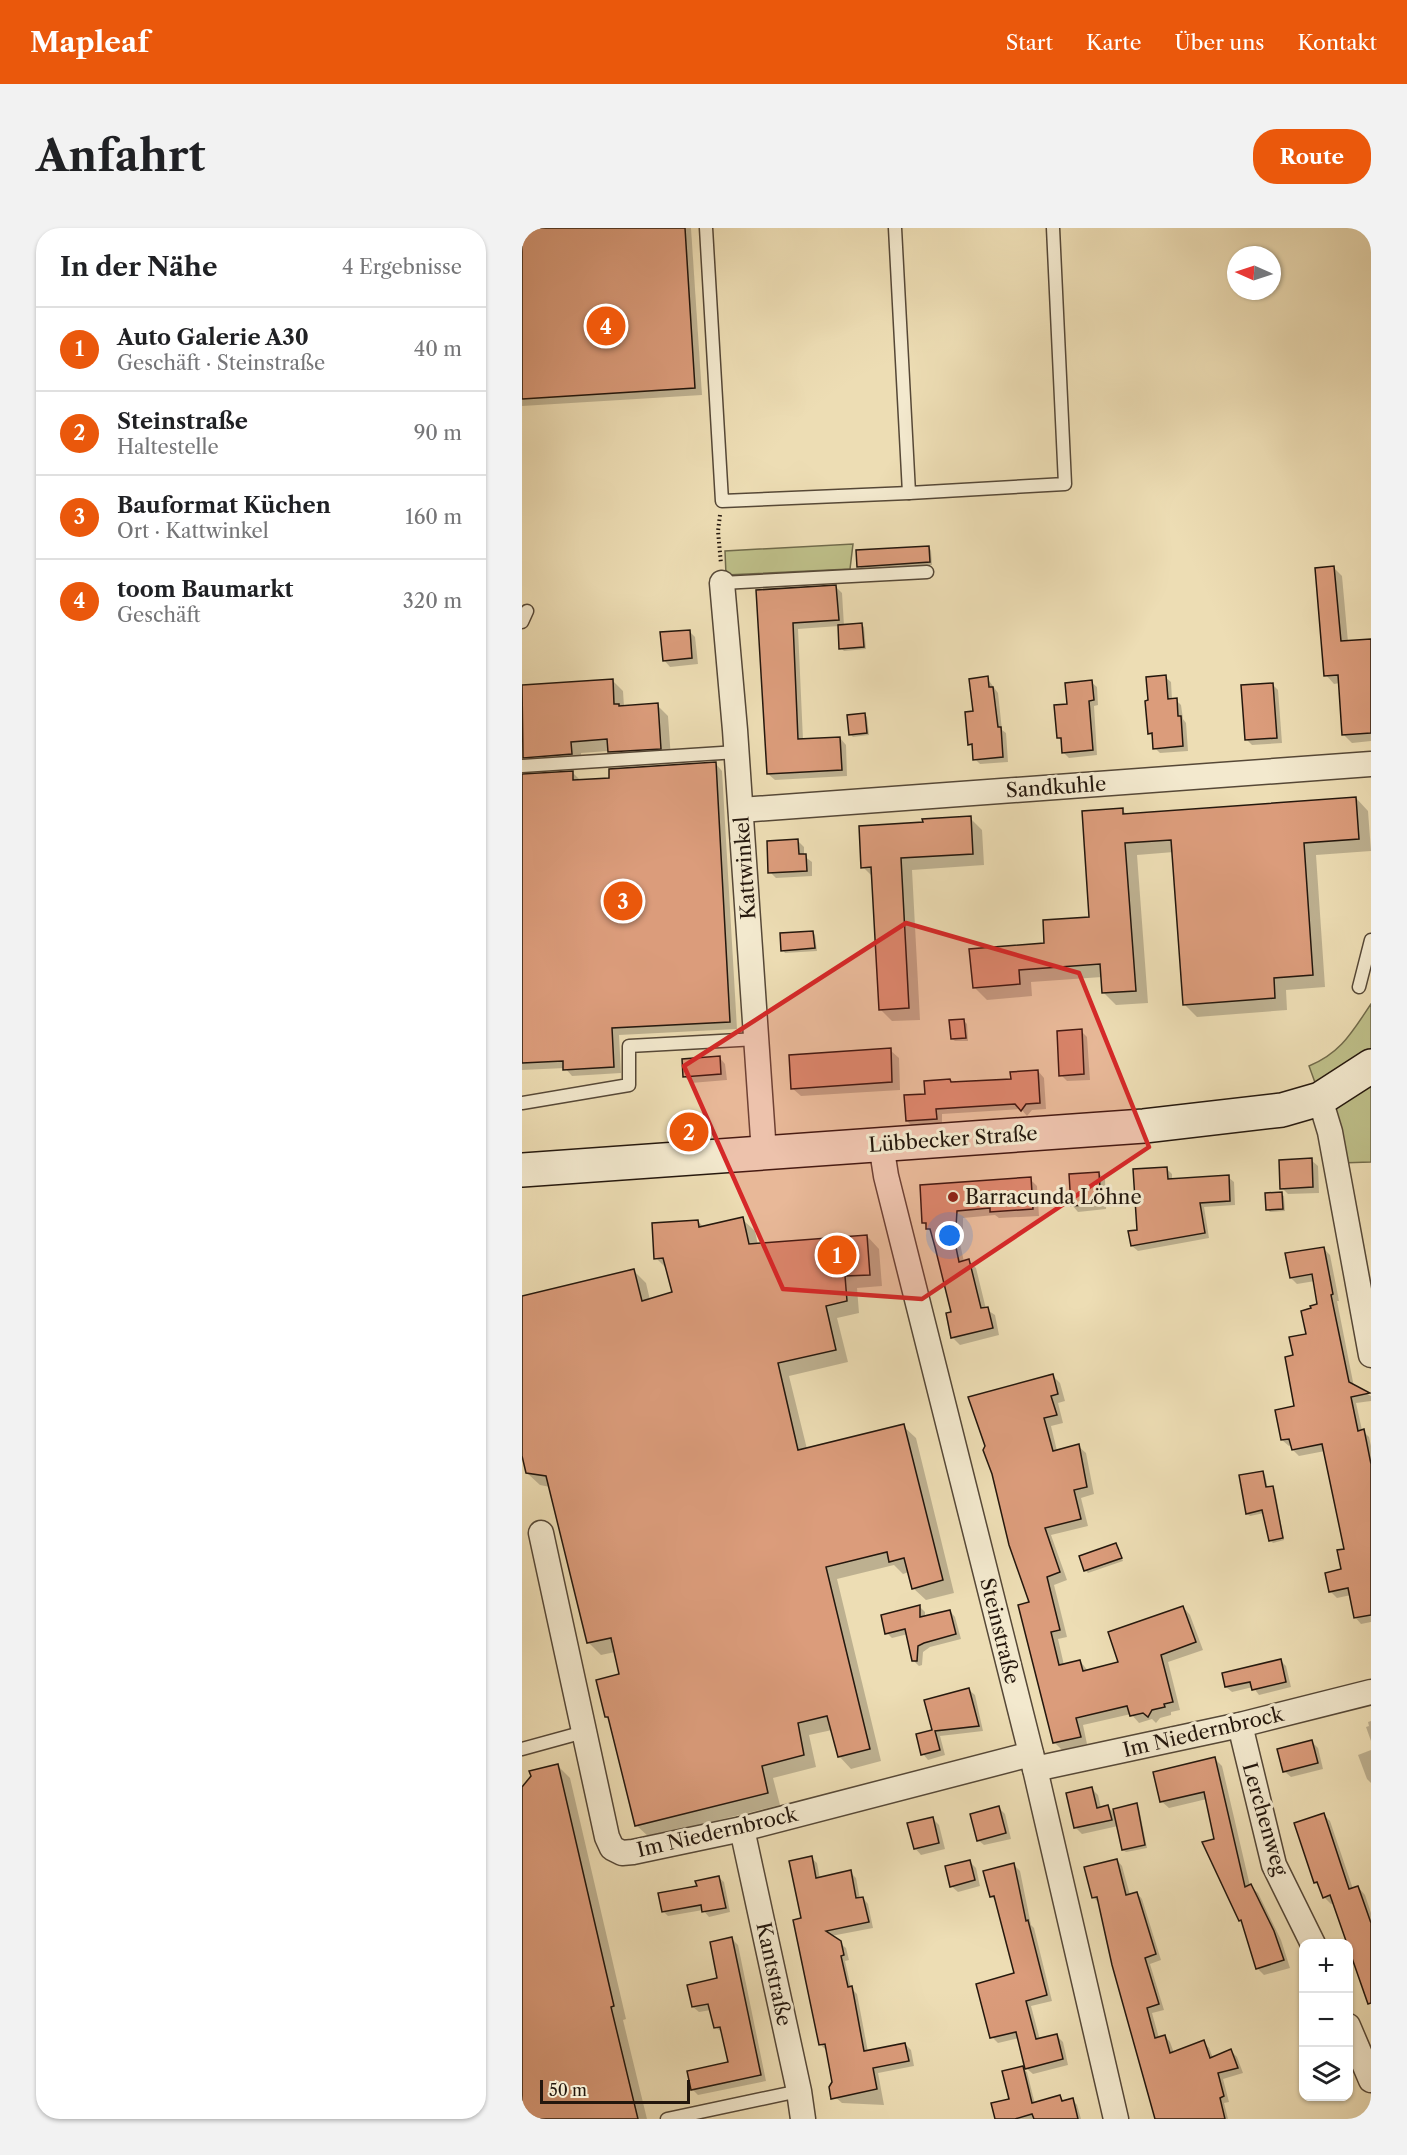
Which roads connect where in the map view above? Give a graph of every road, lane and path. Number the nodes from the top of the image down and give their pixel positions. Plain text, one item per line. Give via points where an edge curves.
1 (706, 228) edge
2 (895, 228) edge
3 (1053, 228) edge
4 (909, 493) junction
5 (722, 501) junction
6 (927, 572) dead end
7 (722, 583) junction
8 (737, 752) junction
9 (1371, 764) edge
10 (522, 766) edge
11 (741, 810) junction
12 (1371, 940) edge
13 (1359, 987) dead end
14 (758, 1039) junction
15 (1371, 1066) edge
16 (1320, 1099) junction
17 (522, 1103) edge
18 (881, 1144) junction
19 (764, 1153) junction
20 (522, 1170) edge
21 (1371, 1355) edge
22 (541, 1533) dead end
23 (1371, 1692) edge
24 (1240, 1725) junction
25 (584, 1732) junction
26 (522, 1749) edge
27 (1033, 1761) junction
28 (742, 1828) junction
29 (1311, 1939) edge
30 (1353, 2038) edge
31 (1371, 2080) edge
32 (799, 2091) junction
33 (667, 2119) edge
34 (803, 2119) edge
35 (1116, 2119) edge

1 - 5 lane
2 - 4 lane
3 - 4 lane via 1065,484
4 - 5 lane
5 - 7 path via 718,531
6 - 7 lane
7 - 8 street, Kattwinkel
8 - 10 lane
8 - 11 street, Kattwinkel
9 - 11 street, Sandkuhle
11 - 14 street, Kattwinkel
12 - 13 lane
14 - 17 lane via 629,1046 629,1085
14 - 19 street, Kattwinkel
15 - 16 main road, Lübbecker Straße
16 - 18 main road, Lübbecker Straße via 1282,1110 1210,1120
16 - 21 street via 1330,1132
18 - 19 main road, Lübbecker Straße
18 - 27 street, Steinstraße
19 - 20 main road, Lübbecker Straße
22 - 25 street, Im Niedernbrock
23 - 24 street, Im Niedernbrock
24 - 27 street, Im Niedernbrock
24 - 29 street, Lerchenweg via 1274,1865
25 - 26 lane
25 - 28 street, Im Niedernbrock via 612,1848 622,1853 633,1852
27 - 28 street, Im Niedernbrock
27 - 35 street, Steinstraße
28 - 32 street, Kantstraße
30 - 31 street
32 - 33 lane
32 - 34 street, Kantstraße

